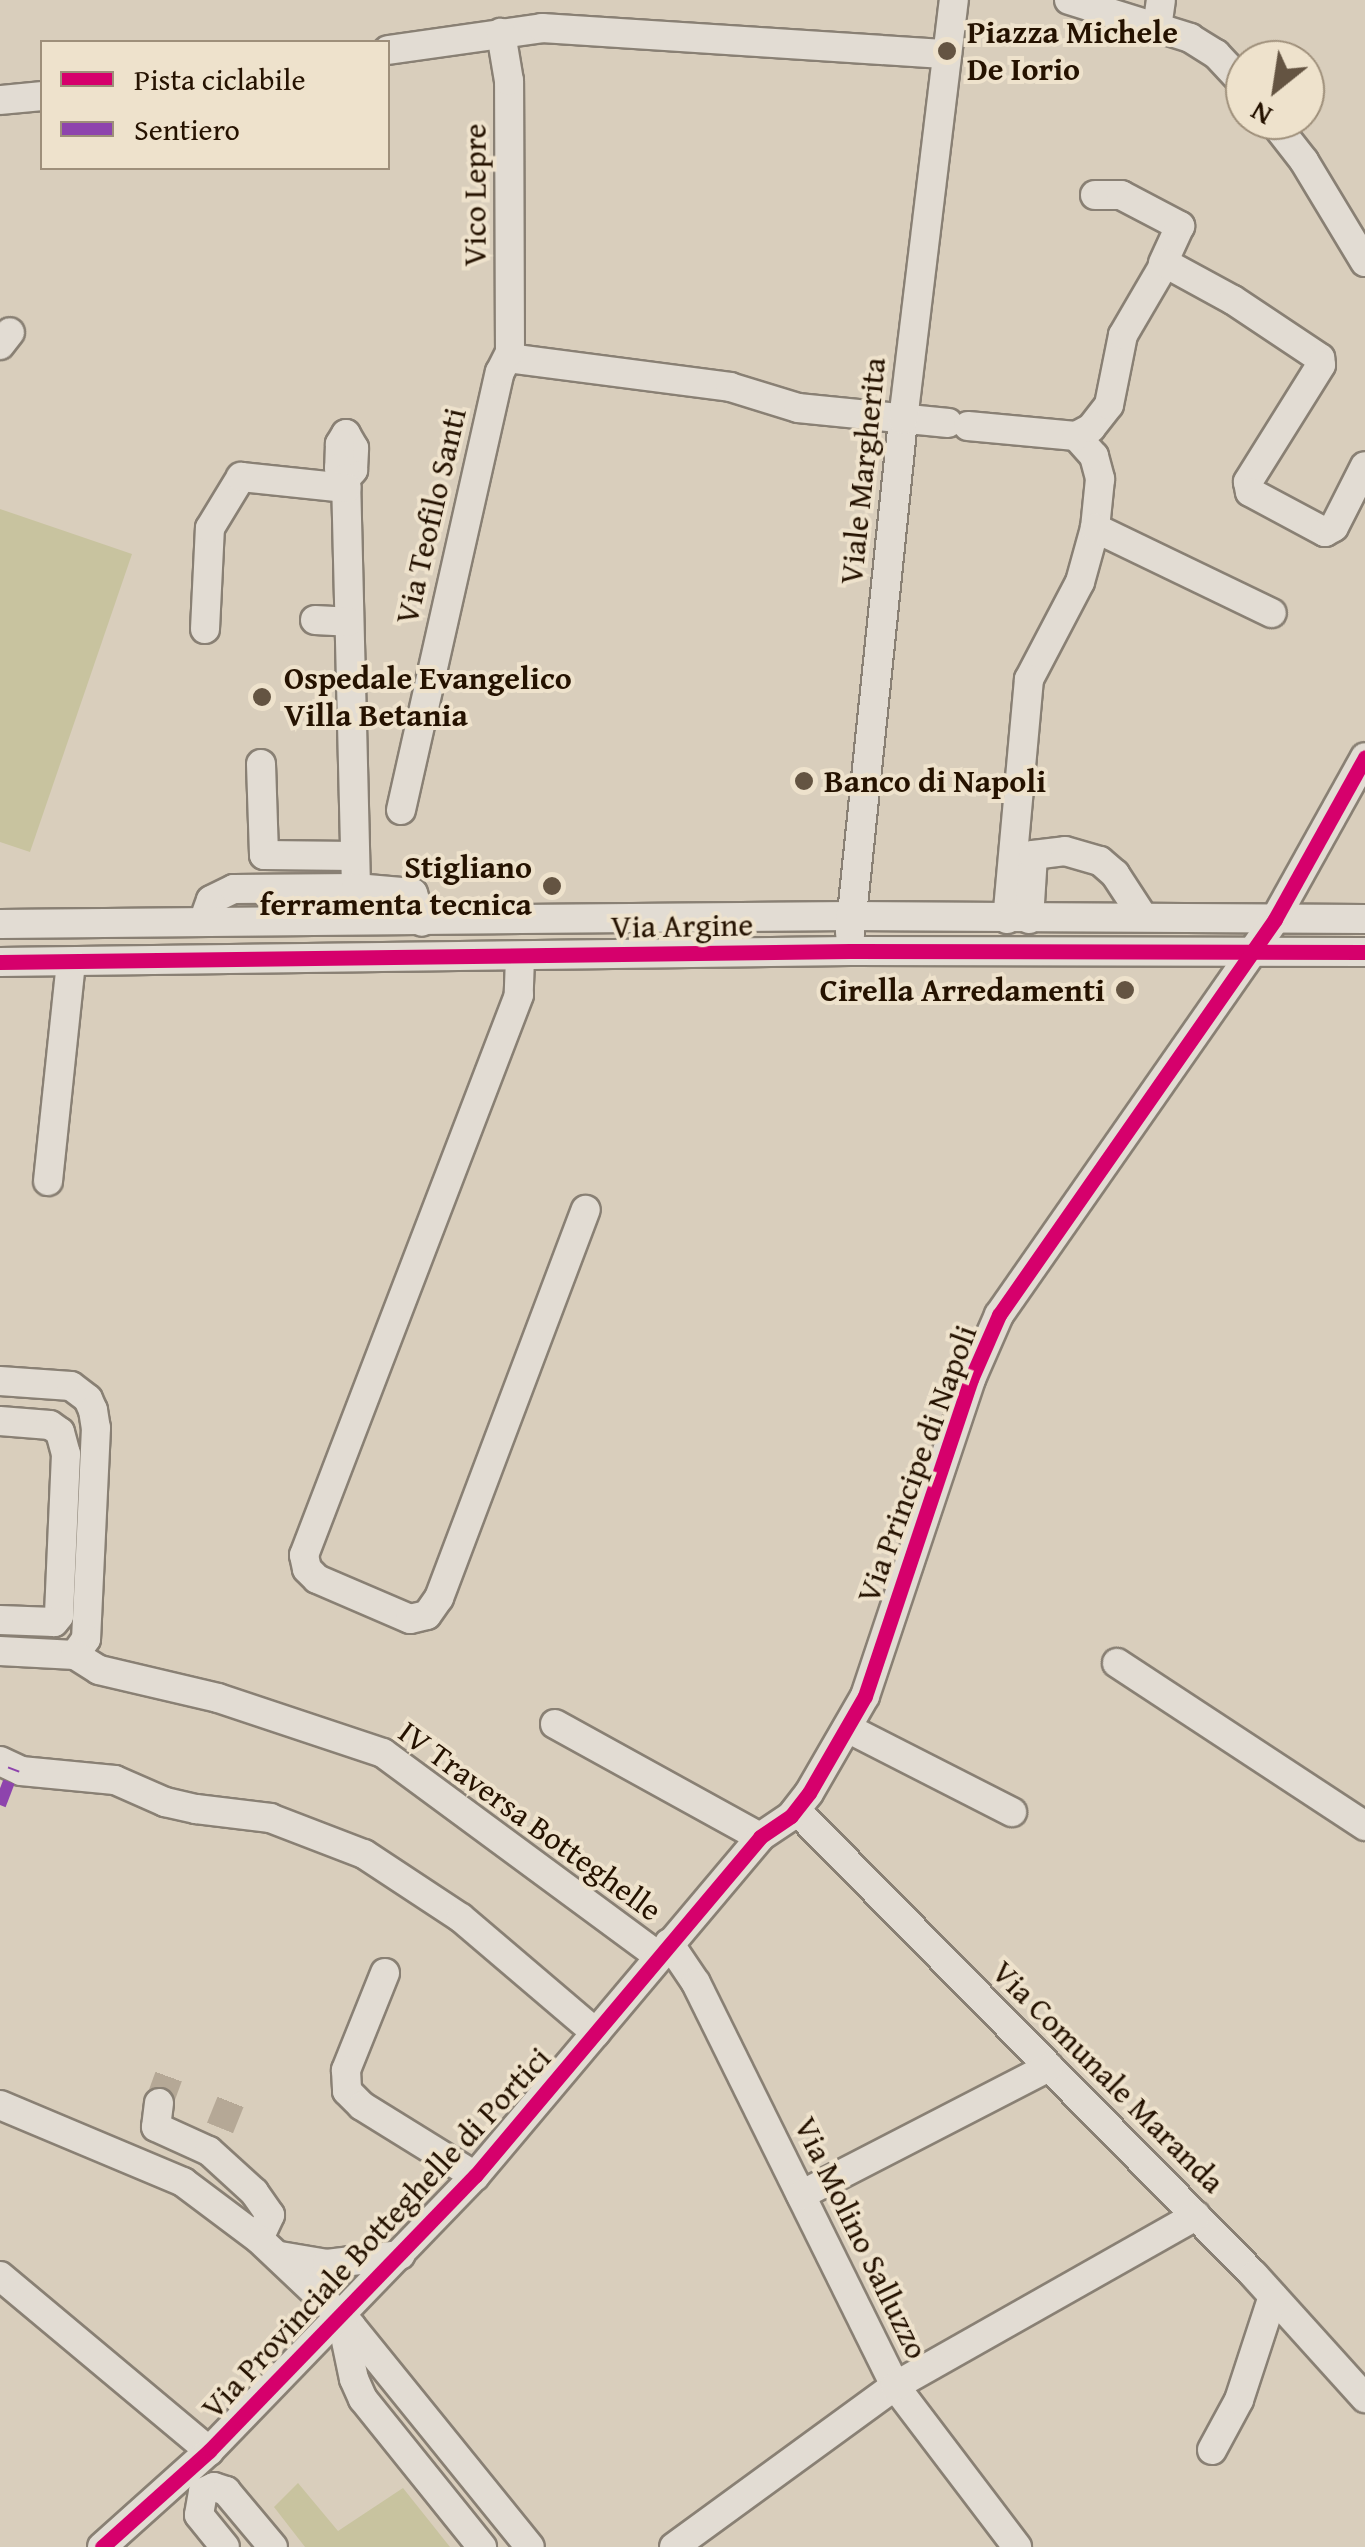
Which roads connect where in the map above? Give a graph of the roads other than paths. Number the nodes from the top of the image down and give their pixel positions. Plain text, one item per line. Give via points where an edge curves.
1 (954, 0) edge
2 (1069, 0) edge
3 (1159, 14) edge
4 (502, 33) junction
5 (390, 50) edge
6 (947, 54) junction
7 (1225, 66) edge
8 (40, 96) edge
9 (0, 100) edge
10 (1288, 140) edge
11 (1095, 195) dead end
12 (1365, 262) edge
13 (1164, 264) junction
14 (508, 358) junction
15 (903, 420) junction
16 (1076, 436) junction
17 (1365, 466) edge
18 (1096, 528) junction
19 (1272, 613) dead end
20 (315, 620) dead end
21 (348, 622) junction
22 (205, 628) dead end
23 (1365, 757) edge
24 (261, 764) dead end
25 (401, 810) dead end
26 (355, 856) junction
27 (356, 888) junction
28 (850, 916) junction
29 (1143, 916) junction
30 (1018, 919) junction
31 (1275, 919) junction
32 (1365, 919) edge
33 (203, 922) junction
34 (422, 922) junction
35 (0, 924) edge
36 (850, 951) junction
37 (1252, 952) junction
38 (1365, 952) edge
39 (520, 957) junction
40 (0, 962) edge
41 (71, 962) junction
42 (48, 1181) dead end
43 (586, 1210) dead end
44 (0, 1381) edge
45 (0, 1421) edge
46 (0, 1620) edge
47 (0, 1651) edge
48 (76, 1655) junction
49 (1116, 1662) dead end
50 (555, 1724) dead end
51 (849, 1729) junction
52 (0, 1760) edge
53 (796, 1810) junction
54 (1012, 1812) dead end
55 (1365, 1826) edge
56 (760, 1837) junction
57 (663, 1950) junction
58 (385, 1973) dead end
59 (596, 2034) junction
60 (1049, 2066) junction
61 (159, 2103) dead end
62 (0, 2104) edge
63 (475, 2176) junction
64 (801, 2195) junction
65 (1196, 2216) junction
66 (270, 2248) junction
67 (400, 2255) junction
68 (0, 2276) edge
69 (1273, 2296) junction
70 (341, 2316) junction
71 (895, 2386) junction
72 (1365, 2398) edge
73 (1212, 2450) dead end
74 (208, 2452) junction
75 (194, 2483) junction
76 (102, 2547) edge
77 (225, 2547) edge
78 (273, 2547) edge
79 (482, 2547) edge
80 (530, 2547) edge
81 (674, 2547) edge
82 (1017, 2547) edge

1 - 6 street, Viale Margherita
2 - 3 street
3 - 7 street
4 - 5 street
4 - 6 street via 656,32
4 - 14 street, Vico Lepre via 510,147
6 - 15 street, Viale Margherita
8 - 9 street
10 - 12 street
11 - 13 street via 1121,195 1180,226
13 - 16 street via 1123,336 1109,405
13 - 17 street via 1320,358 1248,482 1250,492 1325,532 1334,527
14 - 15 street via 730,387 798,408
14 - 25 street, Via Teofilo Santi
15 - 16 street
15 - 28 street, Viale Margherita
16 - 18 street via 1094,456 1100,479
18 - 19 street
18 - 30 street via 1080,582 1029,679
20 - 21 street
21 - 22 street via 346,483 241,476 210,528
21 - 26 street
23 - 31 street
24 - 26 street via 264,855
26 - 27 street
27 - 33 street via 234,889 211,900
27 - 34 street via 413,893
28 - 30 street, Via Argine
28 - 34 street, Via Argine
28 - 36 street, Viale Margherita
29 - 30 street, Via Argine
29 - 30 street via 1115,874 1065,851 1033,855
29 - 31 street, Via Argine
31 - 32 street, Via Argine
31 - 37 street
33 - 34 street, Via Argine
33 - 35 street, Via Argine
36 - 37 street, Via Argine
36 - 39 street, Via Argine
37 - 38 street, Via Argine
37 - 51 street, Via Principe di Napoli via 999,1315
39 - 41 street, Via Argine
39 - 43 street via 519,996 304,1555 317,1579 410,1620 426,1615 440,1598
40 - 41 street, Via Argine
41 - 42 street
44 - 48 street via 71,1386 93,1410 86,1639
45 - 46 street via 42,1423 63,1439 60,1616 54,1622
47 - 48 street
48 - 57 street, IV Traversa Botteghelle via 99,1670 218,1698 383,1753
49 - 55 street
50 - 56 street
51 - 53 street, Via Principe di Napoli
51 - 54 street
52 - 59 street via 20,1771 115,1780 196,1809 270,1818 364,1854 461,1918
53 - 56 street, Via Provinciale Botteghelle di Portici
53 - 60 street, Via Comunale Maranda
56 - 57 street, Via Provinciale Botteghelle di Portici
57 - 59 street, Via Provinciale Botteghelle di Portici
57 - 64 street, Via Molino Salluzzo via 696,1982
58 - 63 street via 346,2070 347,2090
59 - 63 street, Via Provinciale Botteghelle di Portici
60 - 64 street
60 - 65 street, Via Comunale Maranda
61 - 66 street via 156,2127 214,2140 270,2215
62 - 66 street via 183,2182
63 - 67 street, Via Provinciale Botteghelle di Portici
64 - 71 street, Via Molino Salluzzo
65 - 69 street, Via Comunale Maranda
65 - 71 street
66 - 67 street via 327,2264
66 - 70 street
67 - 70 street, Via Provinciale Botteghelle di Portici
68 - 74 street
69 - 72 street, Via Comunale Maranda
69 - 73 street via 1239,2400
70 - 74 street, Via Provinciale Botteghelle di Portici
70 - 79 street via 363,2399
70 - 80 street
71 - 81 street
71 - 82 street, Via Molino Salluzzo
74 - 75 street, Via Provinciale Botteghelle di Portici
75 - 76 street, Via Provinciale Botteghelle di Portici
75 - 77 street via 199,2515
75 - 78 street via 226,2491

